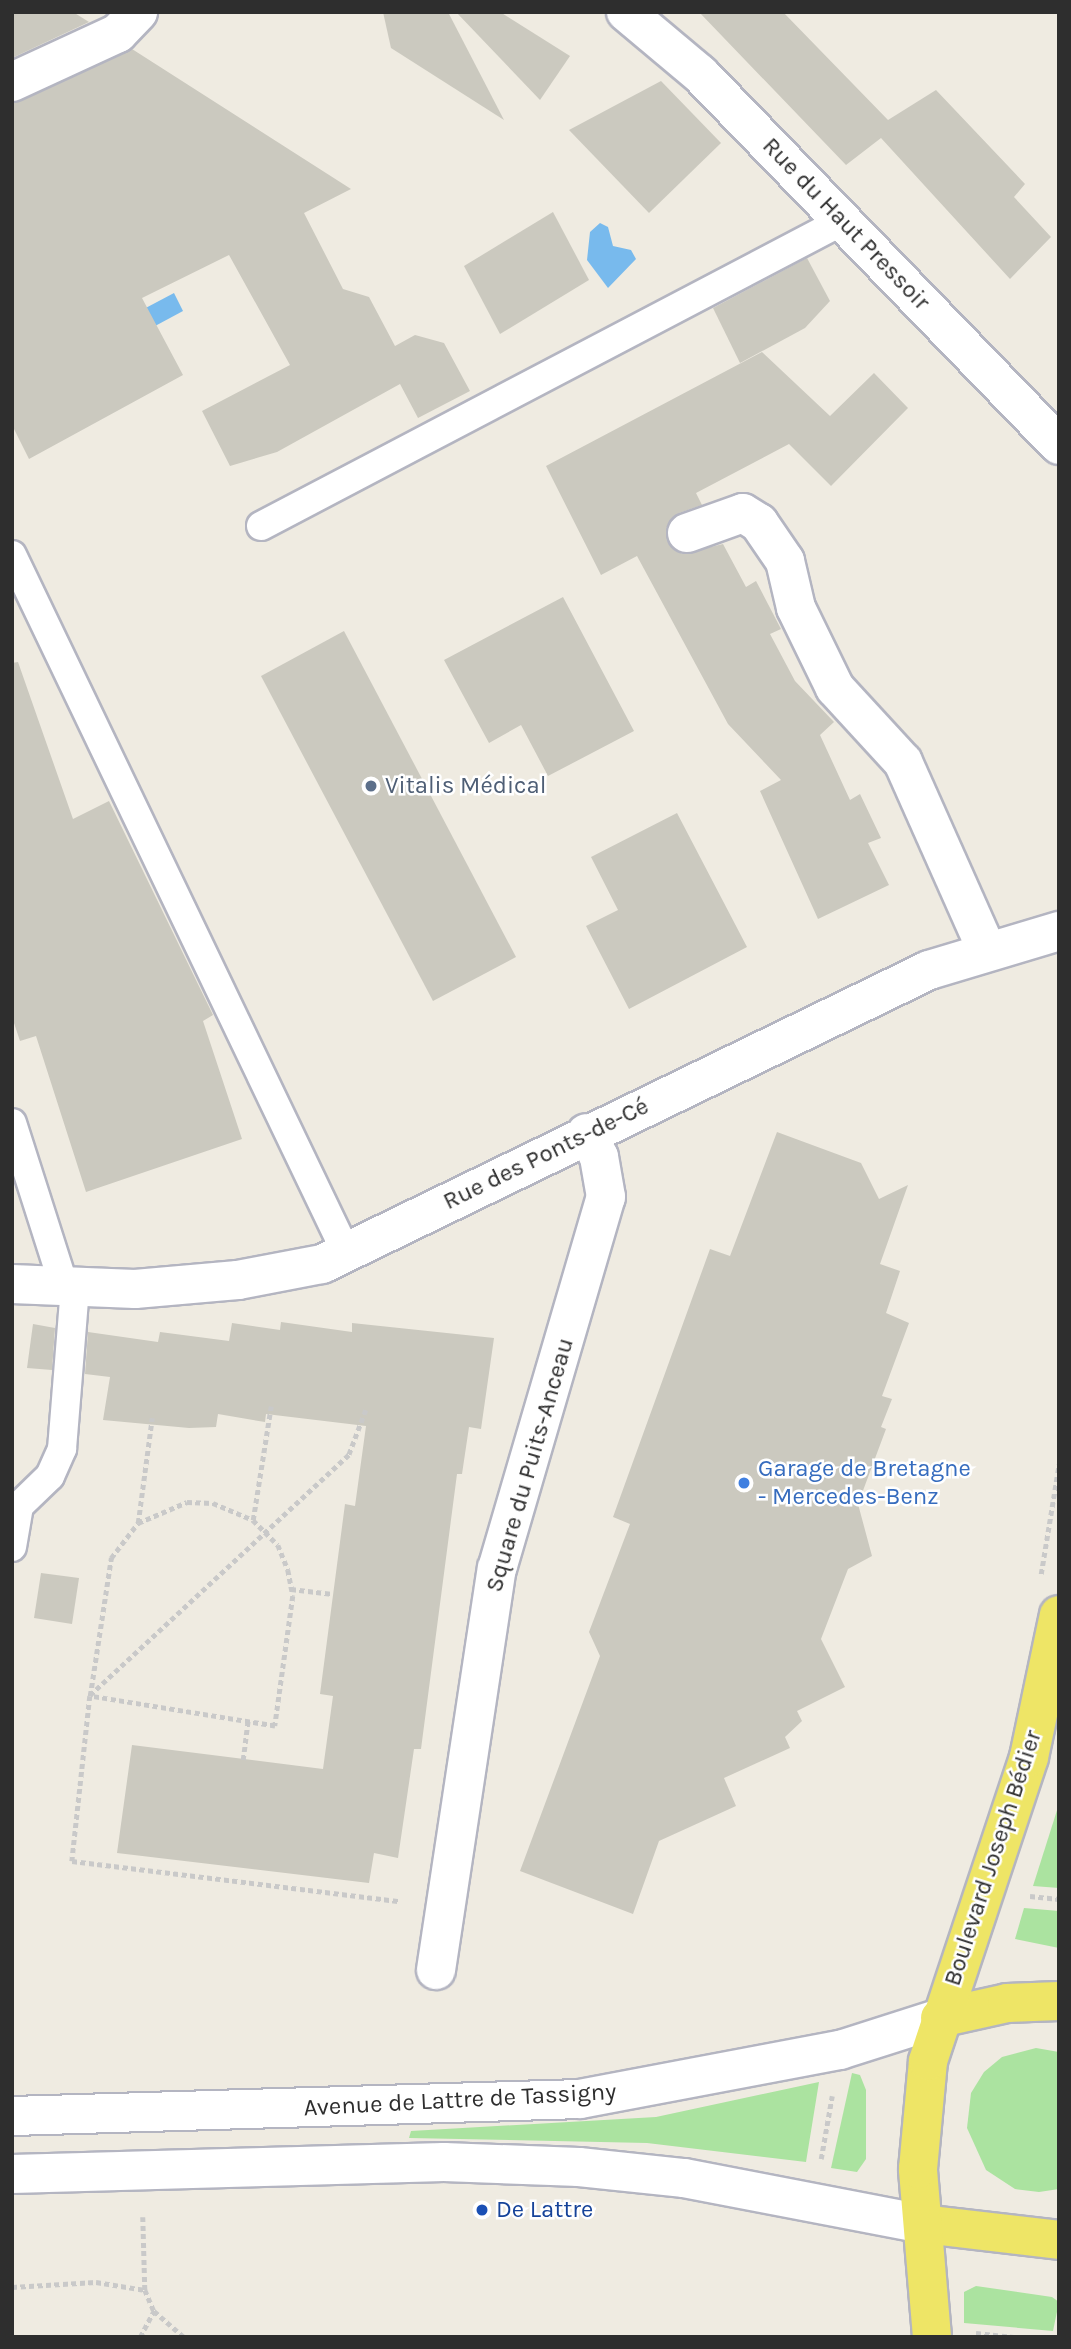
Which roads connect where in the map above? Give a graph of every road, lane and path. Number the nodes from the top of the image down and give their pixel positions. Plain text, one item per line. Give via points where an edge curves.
1 (138, 12) edge
2 (626, 12) edge
3 (12, 82) edge
4 (844, 220) junction
5 (1059, 444) edge
6 (261, 526) dead end
7 (687, 533) dead end
8 (12, 555) edge
9 (1059, 931) edge
10 (987, 951) junction
11 (12, 1123) edge
12 (586, 1133) junction
13 (346, 1252) junction
14 (12, 1284) edge
15 (70, 1286) junction
16 (271, 1406) dead end
17 (366, 1410) dead end
18 (152, 1418) dead end
19 (253, 1520) junction
20 (138, 1523) junction
21 (267, 1533) junction
22 (12, 1547) edge
23 (292, 1589) junction
24 (333, 1594) dead end
25 (1059, 1615) edge
26 (90, 1696) junction
27 (248, 1721) junction
28 (243, 1759) dead end
29 (1026, 1895) dead end
30 (1059, 1899) edge
31 (404, 1902) dead end
32 (436, 1970) dead end
33 (1059, 2001) edge
34 (940, 2018) junction
35 (833, 2090) dead end
36 (12, 2116) edge
37 (820, 2166) dead end
38 (12, 2174) edge
39 (144, 2217) dead end
40 (923, 2224) junction
41 (1059, 2240) edge
42 (12, 2287) edge
43 (145, 2290) junction
44 (154, 2311) junction
45 (972, 2333) dead end
46 (140, 2337) edge
47 (184, 2337) edge
48 (932, 2337) edge
49 (1014, 2337) edge

1 - 3 street via 118,33
2 - 4 street, Rue du Haut Pressoir via 700,74
4 - 5 street, Rue du Haut Pressoir
4 - 6 lane
7 - 10 street via 743,513 759,523 785,561 796,608 835,688 903,762
8 - 13 lane
9 - 10 street, Rue des Ponts-de-Cé
10 - 12 street, Rue des Ponts-de-Cé via 929,970
11 - 15 lane
12 - 13 street, Rue des Ponts-de-Cé
12 - 32 street, Square du Puits-Anceau via 599,1157 606,1197 497,1569
13 - 15 street, Rue des Ponts-de-Cé via 322,1264 238,1280
14 - 15 street, Rue des Ponts-de-Cé
15 - 22 lane via 62,1449 50,1476 19,1506
16 - 19 path
17 - 21 path via 349,1455
18 - 20 path
19 - 20 path via 213,1503 187,1502
19 - 21 path
20 - 26 path via 111,1558 104,1580
21 - 23 path
21 - 26 path
23 - 24 path
23 - 27 path via 275,1726
25 - 34 main road, Boulevard Joseph Bédier via 1029,1757
26 - 27 path
26 - 31 path via 72,1861
27 - 28 path
29 - 30 path
33 - 34 main road via 1007,2003
34 - 36 street, Avenue de Lattre de Tassigny via 840,2050 580,2099
34 - 40 main road, Boulevard Joseph Bédier via 918,2114
35 - 37 path
38 - 40 street via 444,2162 579,2167 684,2178
39 - 43 path
40 - 41 main road via 1017,2240
40 - 48 main road
42 - 43 path via 96,2282
43 - 44 path
44 - 46 path
44 - 47 path
45 - 49 path

